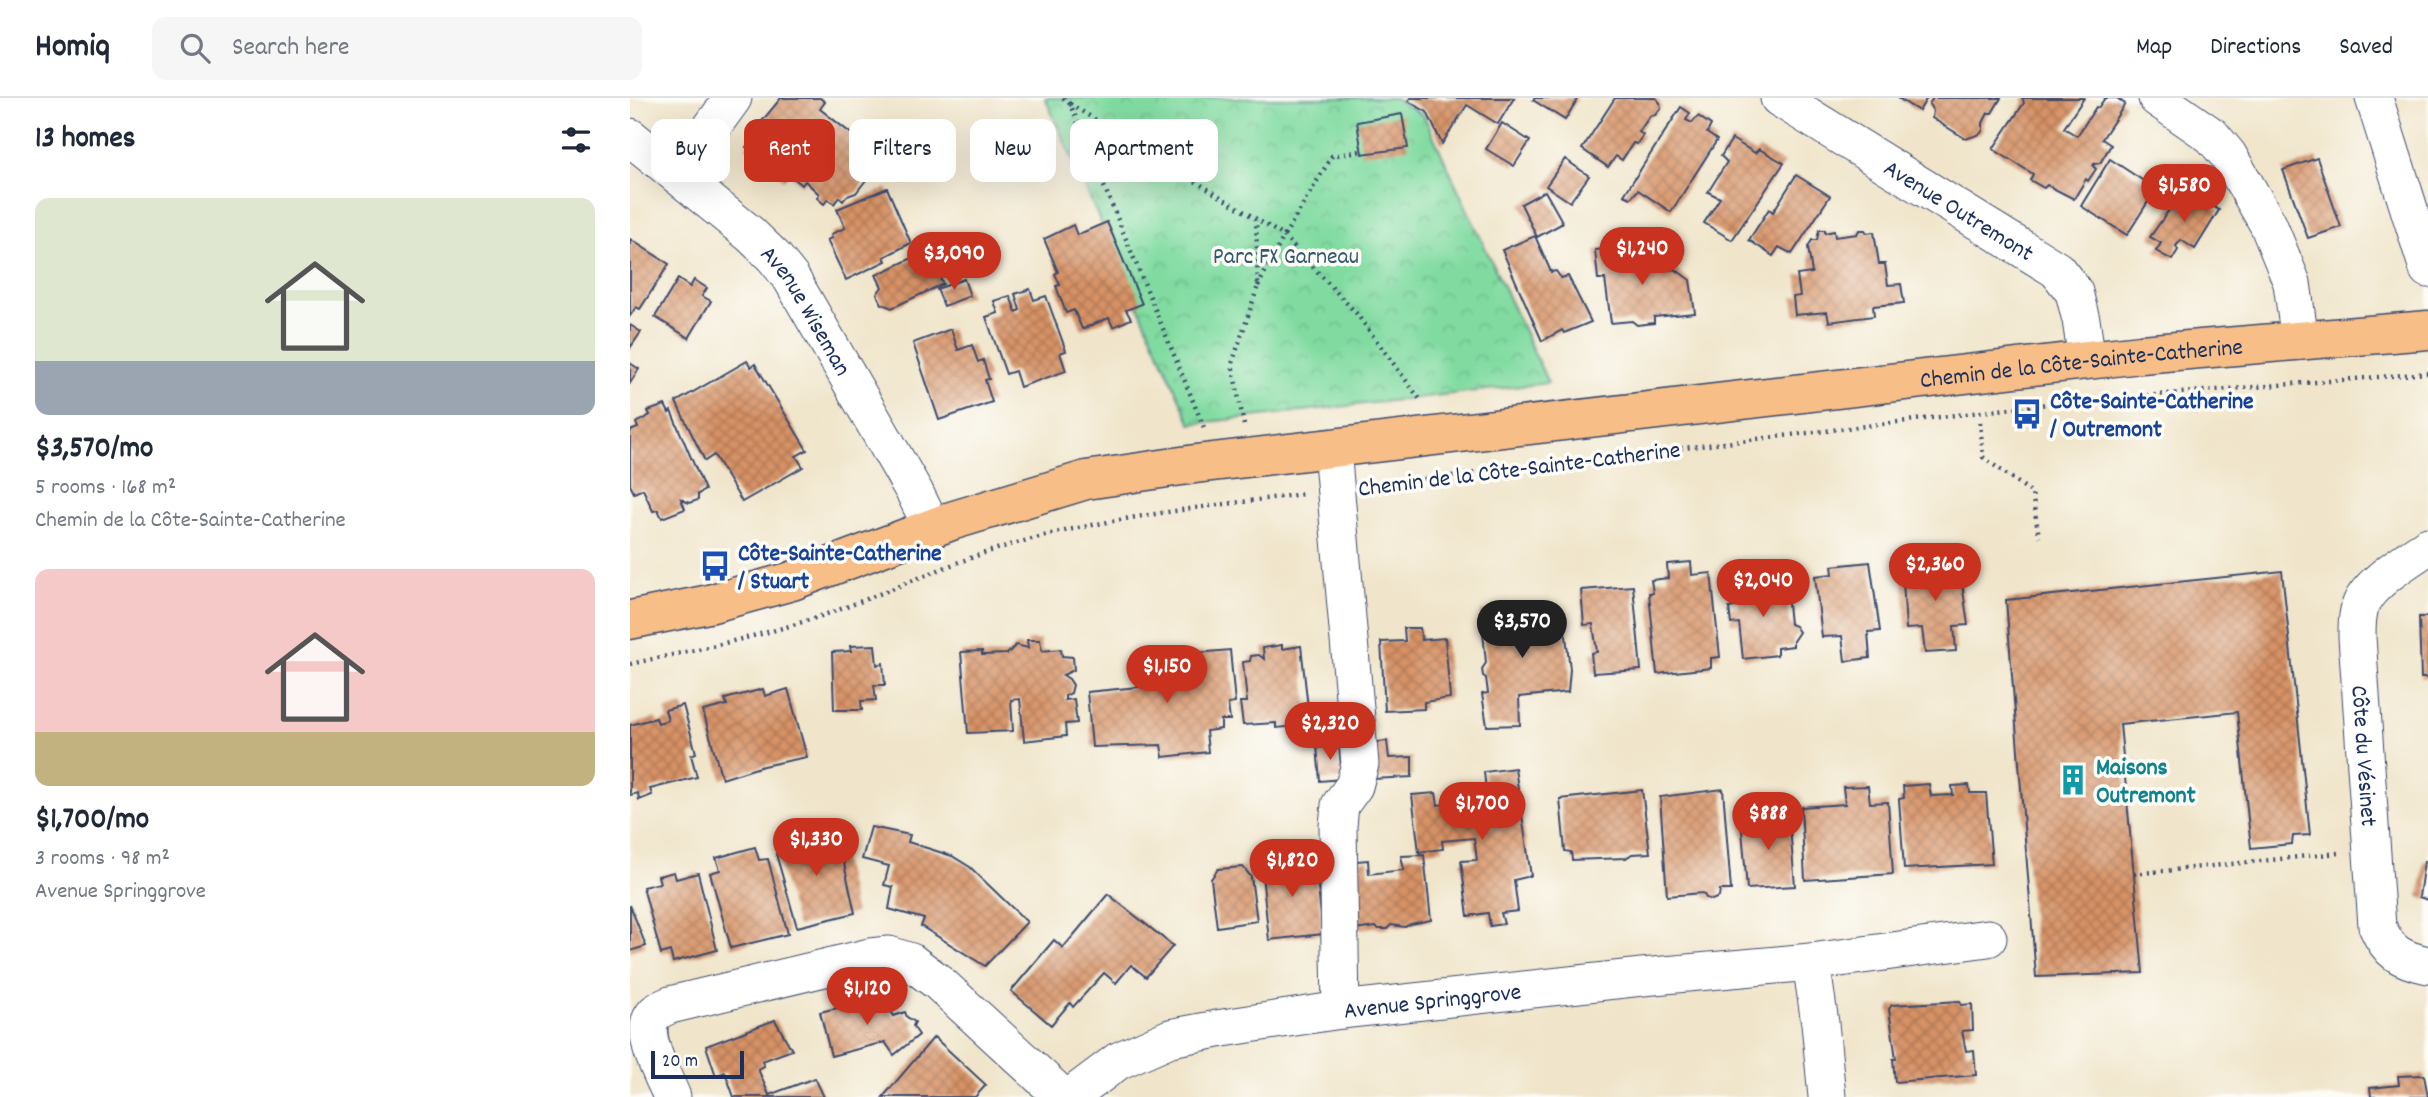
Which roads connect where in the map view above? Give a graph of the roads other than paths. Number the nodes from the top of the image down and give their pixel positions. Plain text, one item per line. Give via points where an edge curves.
1 (733, 98) edge
2 (1779, 98) edge
3 (2157, 98) edge
4 (2374, 98) edge
5 (718, 119) edge
6 (630, 137) edge
7 (651, 154) edge
8 (686, 182) edge
9 (2428, 269) edge
10 (2428, 330) edge
11 (2300, 341) junction
12 (2087, 360) junction
13 (1332, 449) junction
14 (932, 528) junction
15 (2428, 546) edge
16 (630, 620) edge
17 (1988, 938) dead end
18 (1811, 962) junction
19 (2428, 965) edge
20 (1341, 1010) junction
21 (672, 1097) edge
22 (1063, 1097) edge
23 (1070, 1097) edge
24 (1827, 1097) edge

1 - 5 street
2 - 12 street, Avenue Outremont via 2057,270 2074,292
3 - 11 street via 2213,136 2235,167 2268,224 2292,283
4 - 9 street
6 - 7 street, Avenue Wiseman
8 - 14 street, Avenue Wiseman via 750,234 791,278
10 - 11 main road, Chemin de la Côte-Sainte-Catherine
11 - 12 main road, Chemin de la Côte-Sainte-Catherine
12 - 13 main road, Chemin de la Côte-Sainte-Catherine
13 - 14 main road, Chemin de la Côte-Sainte-Catherine via 1086,480
13 - 20 street via 1360,764 1354,786 1340,805 1338,826
14 - 16 main road, Chemin de la Côte-Sainte-Catherine via 792,580
15 - 19 street, Côte du Vésinet via 2361,602 2357,637 2377,926 2384,943 2404,960
17 - 18 street, Avenue Springgrove
18 - 20 street, Avenue Springgrove
18 - 24 street
20 - 23 street, Avenue Springgrove via 1170,1038 1118,1061
21 - 22 street via 649,1040 654,1014 670,1005 889,955 911,962 938,982

